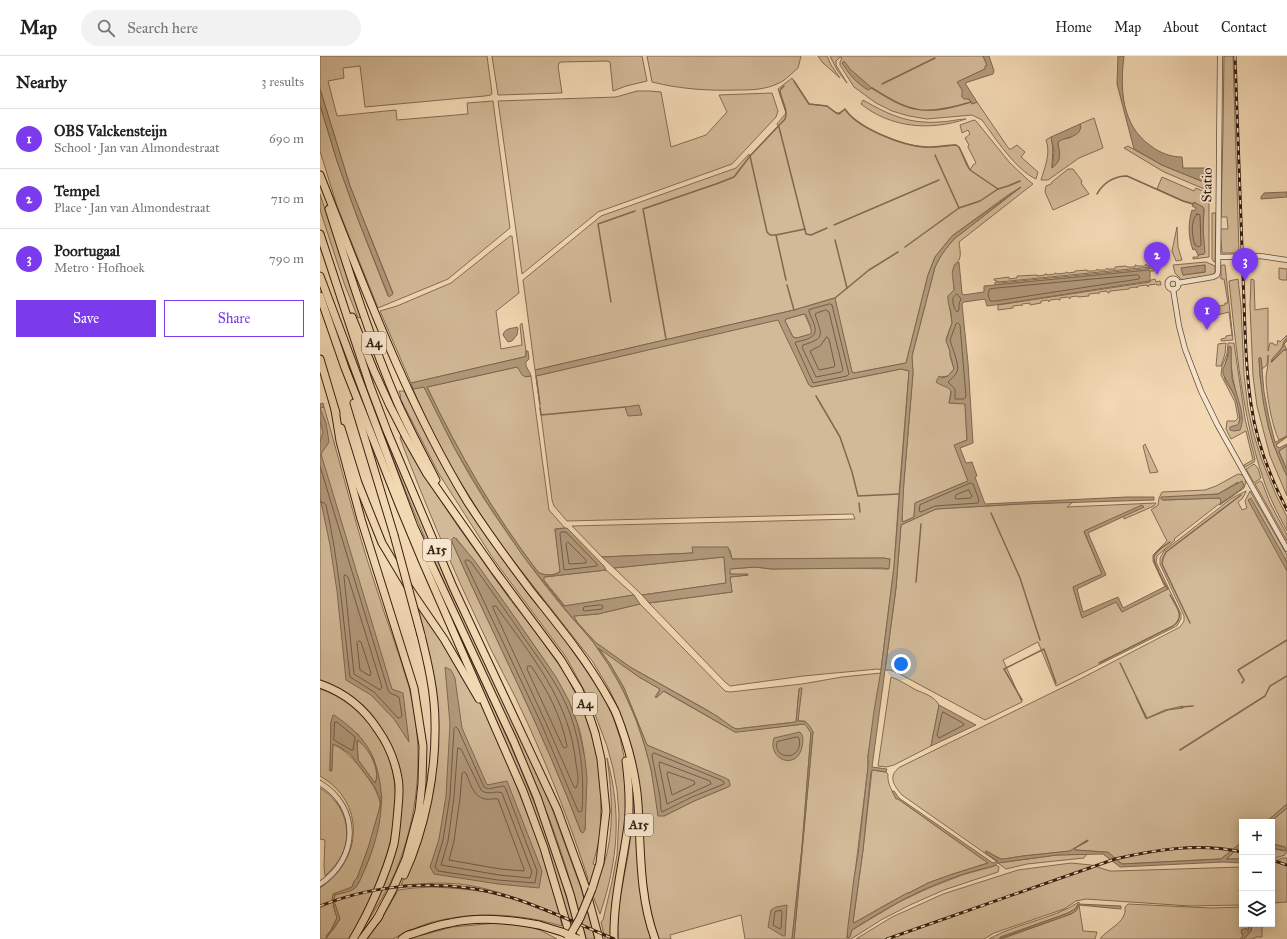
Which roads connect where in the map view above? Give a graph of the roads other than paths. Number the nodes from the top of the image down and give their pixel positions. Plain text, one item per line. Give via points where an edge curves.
1 (1220, 56) edge
2 (320, 175) edge
3 (320, 181) edge
4 (320, 234) edge
5 (323, 245) junction
6 (1218, 257) junction
7 (1287, 260) edge
8 (320, 276) edge
9 (1178, 282) junction
10 (1173, 289) junction
11 (320, 296) edge
12 (320, 359) edge
13 (345, 368) junction
14 (334, 405) junction
15 (445, 498) junction
16 (1287, 549) edge
17 (320, 684) edge
18 (616, 712) junction
19 (497, 730) junction
20 (320, 783) edge
21 (320, 884) edge
22 (377, 919) junction
23 (353, 939) edge
24 (362, 939) edge
25 (402, 939) edge
26 (570, 939) edge
27 (578, 939) edge
28 (582, 939) edge
29 (599, 939) edge
30 (614, 939) edge
31 (655, 939) edge

1 - 6 street, Statio
2 - 18 highway, A15 via 395,360 428,431 468,503 590,667
3 - 15 highway, A4 via 375,345 399,404
4 - 5 highway, A15
5 - 15 highway, A4 via 390,406 427,474
5 - 29 highway, A15 via 387,431 453,587 557,809 585,886
6 - 7 street via 1260,256
6 - 9 street, Statio via 1217,275
8 - 28 highway, A15 via 414,526 514,742 536,797 570,894
9 - 10 street via 1177,288
9 - 10 street via 1173,278 1168,281 1169,288
10 - 16 street via 1179,326 1192,368 1209,408
11 - 13 highway, A15
12 - 14 highway, A15
13 - 19 highway, A15 via 419,553
13 - 22 highway, A15, bridge via 421,635 431,682 435,722 434,760 426,809 410,861 390,902
14 - 19 highway, A15 via 358,483 382,543 444,639
14 - 22 highway, A15 via 340,441 360,518 414,688 423,746 419,812 406,859
15 - 26 highway, A4, bridge via 564,665 579,690 595,733 601,759 606,811 600,863 592,889
17 - 23 highway via 353,701 371,719 391,753 398,778 399,796 394,844 371,904
18 - 30 highway, A15 via 625,751 630,791 628,830 616,903
18 - 31 highway, A15 via 630,755 638,802 644,895
19 - 26 highway, A15 via 544,848
20 - 21 street via 338,798 347,813 350,833 347,853 336,870
22 - 24 highway, A15
25 - 27 highway, bridge via 450,922 486,919 539,925

